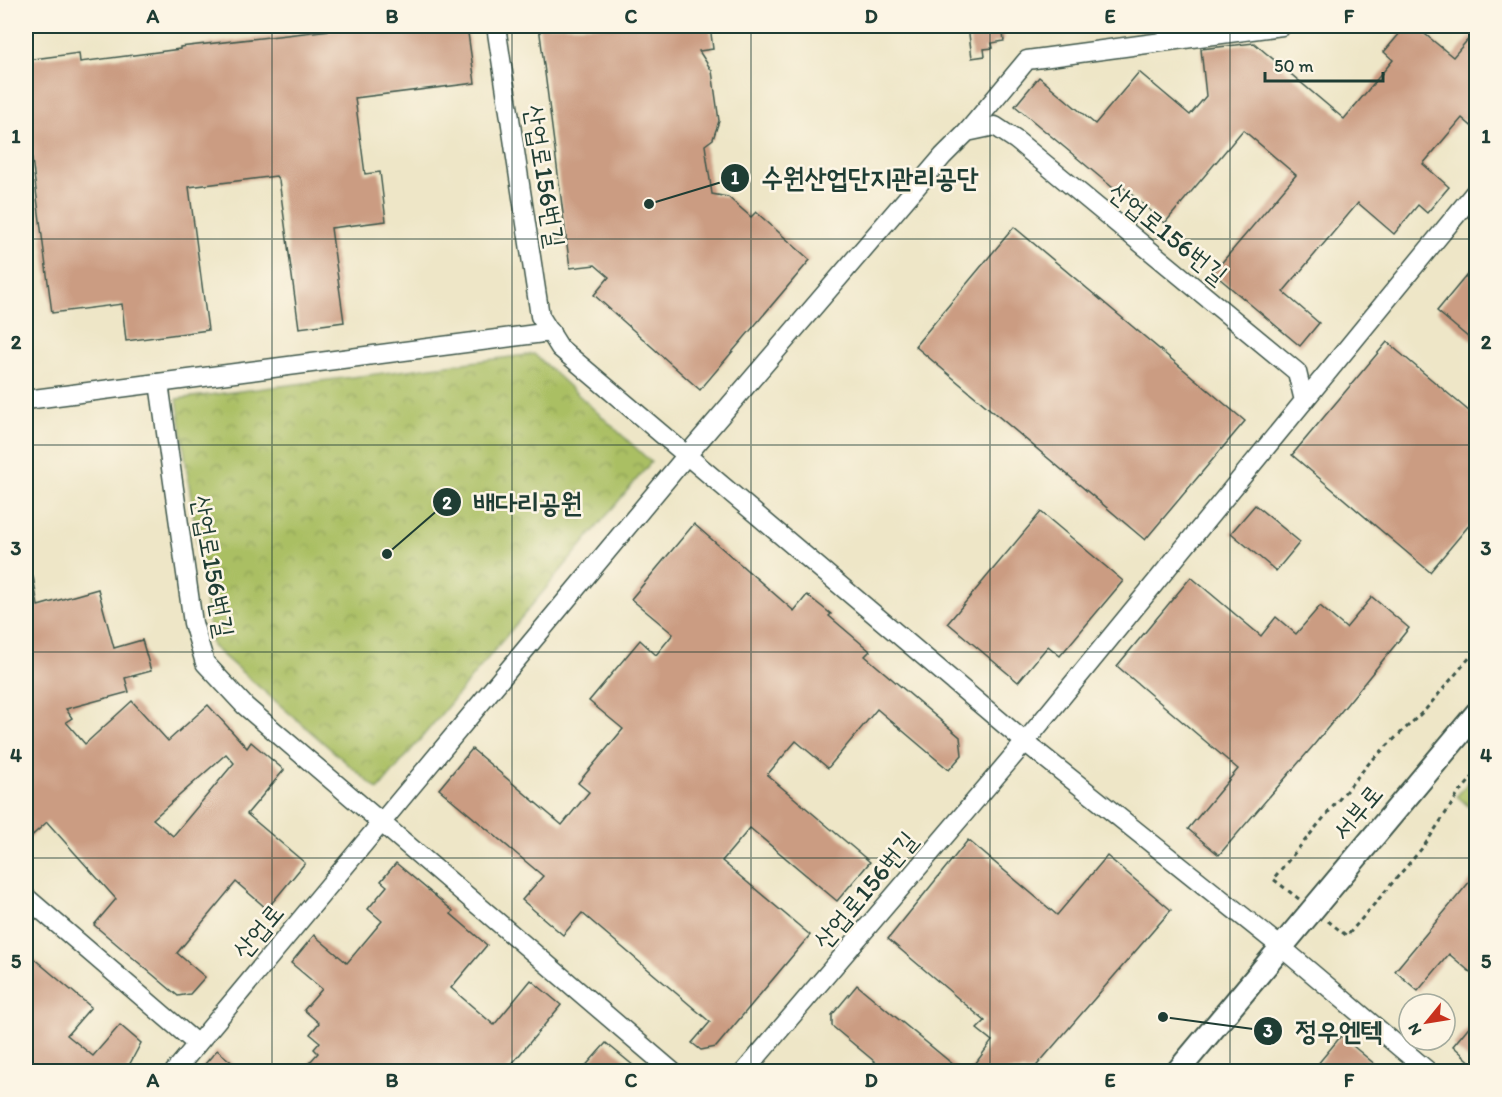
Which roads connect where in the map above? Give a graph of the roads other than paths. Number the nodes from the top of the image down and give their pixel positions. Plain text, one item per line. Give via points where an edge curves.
1 (496, 26) edge
2 (1282, 26) edge
3 (968, 132) junction
4 (1476, 191) edge
5 (551, 332) junction
6 (159, 383) junction
7 (26, 400) edge
8 (1304, 401) junction
9 (687, 455) junction
10 (1476, 714) edge
11 (1025, 742) junction
12 (381, 822) junction
13 (26, 897) edge
14 (1281, 947) junction
15 (197, 1044) junction
16 (174, 1071) edge
17 (673, 1071) edge
18 (744, 1071) edge
19 (1177, 1071) edge
20 (1429, 1071) edge

1 - 5 street, 산업로156번길 via 540,316
2 - 3 street via 1027,60
3 - 8 street, 산업로156번길 via 994,126 1016,140 1297,372
3 - 9 street via 943,156
4 - 8 street
5 - 6 street
5 - 9 street, 산업로156번길 via 560,348
6 - 7 street
6 - 12 street, 산업로156번길 via 192,622 205,663 245,706
8 - 11 street, 산업로156번길
9 - 11 street, 산업로156번길
9 - 12 street
10 - 14 main road, 서부로
11 - 14 street
11 - 18 street, 산업로156번길
12 - 15 street, 산업로
12 - 17 street, 산업로156번길
13 - 15 street
14 - 19 main road, 서부로
14 - 20 street
15 - 16 street, 산업로

